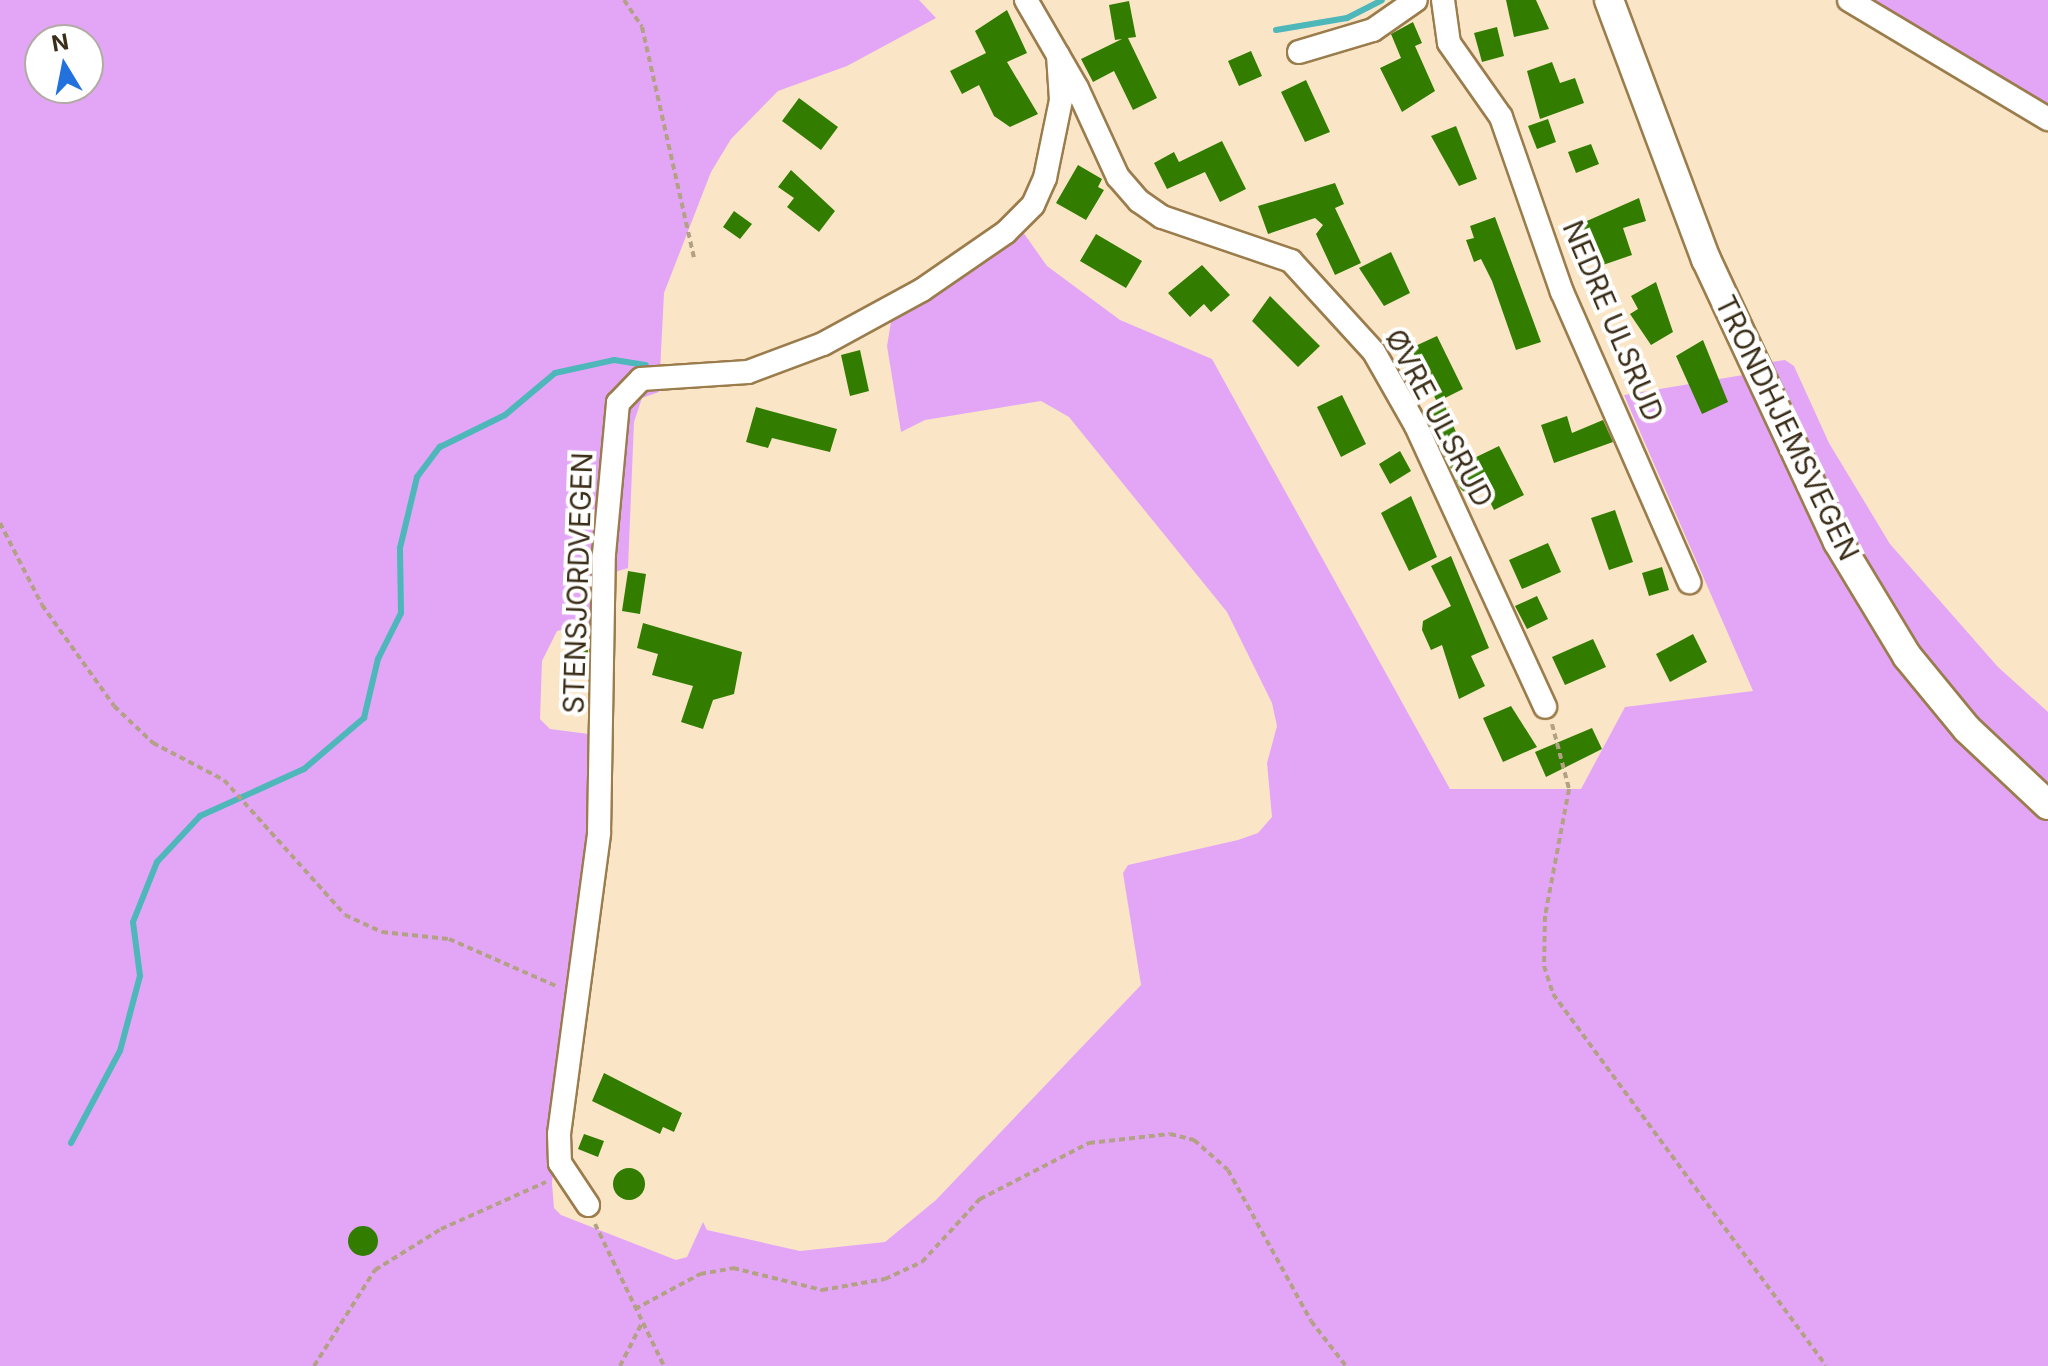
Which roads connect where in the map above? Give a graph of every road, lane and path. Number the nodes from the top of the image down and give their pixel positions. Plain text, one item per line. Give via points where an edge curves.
1 (624, 0) edge
2 (1026, 0) edge
3 (1416, 0) edge
4 (1443, 0) edge
5 (1609, 0) edge
6 (1849, 0) edge
7 (1299, 52) dead end
8 (1058, 55) junction
9 (2048, 119) edge
10 (694, 257) dead end
11 (0, 523) edge
12 (1689, 582) dead end
13 (1545, 707) joint
14 (2048, 805) edge
15 (576, 1003) junction
16 (567, 1174) junction
17 (588, 1205) joint
18 (635, 1309) junction
19 (642, 1323) junction
20 (314, 1366) edge
21 (620, 1366) edge
22 (664, 1366) edge
23 (1346, 1366) edge
24 (1826, 1366) edge

1 - 10 path via 642,27
2 - 8 street, STENSJORDVEGEN
3 - 7 street via 1373,30
4 - 12 street, NEDRE ULSRUD via 1449,43 1501,117 1562,292
5 - 14 main road, TRONDHJEMSVEGEN via 1706,259 1838,542 1907,656 1967,729
6 - 9 street
8 - 13 street, ØVRE ULSRUD via 1116,175 1139,201 1162,217 1291,261 1374,352 1421,437
8 - 15 street, STENSJORDVEGEN via 1061,100 1045,178 1033,205 1006,232 922,290 823,344 748,372 641,379 618,403 604,554 599,833
11 - 15 path via 42,605 114,706 153,743 224,780 345,915 382,932 449,939 520,966
13 - 24 path via 1563,750 1569,789 1545,916 1544,966 1553,994
15 - 16 street, STENSJORDVEGEN via 559,1134 560,1163
16 - 17 street, STENSJORDVEGEN
16 - 20 path via 441,1229 375,1270
17 - 18 path
18 - 19 path
18 - 23 path via 700,1274 733,1268 822,1290 885,1279 922,1262 980,1199 1089,1143 1170,1134 1194,1140 1228,1170 1311,1321
19 - 21 path
19 - 22 path

